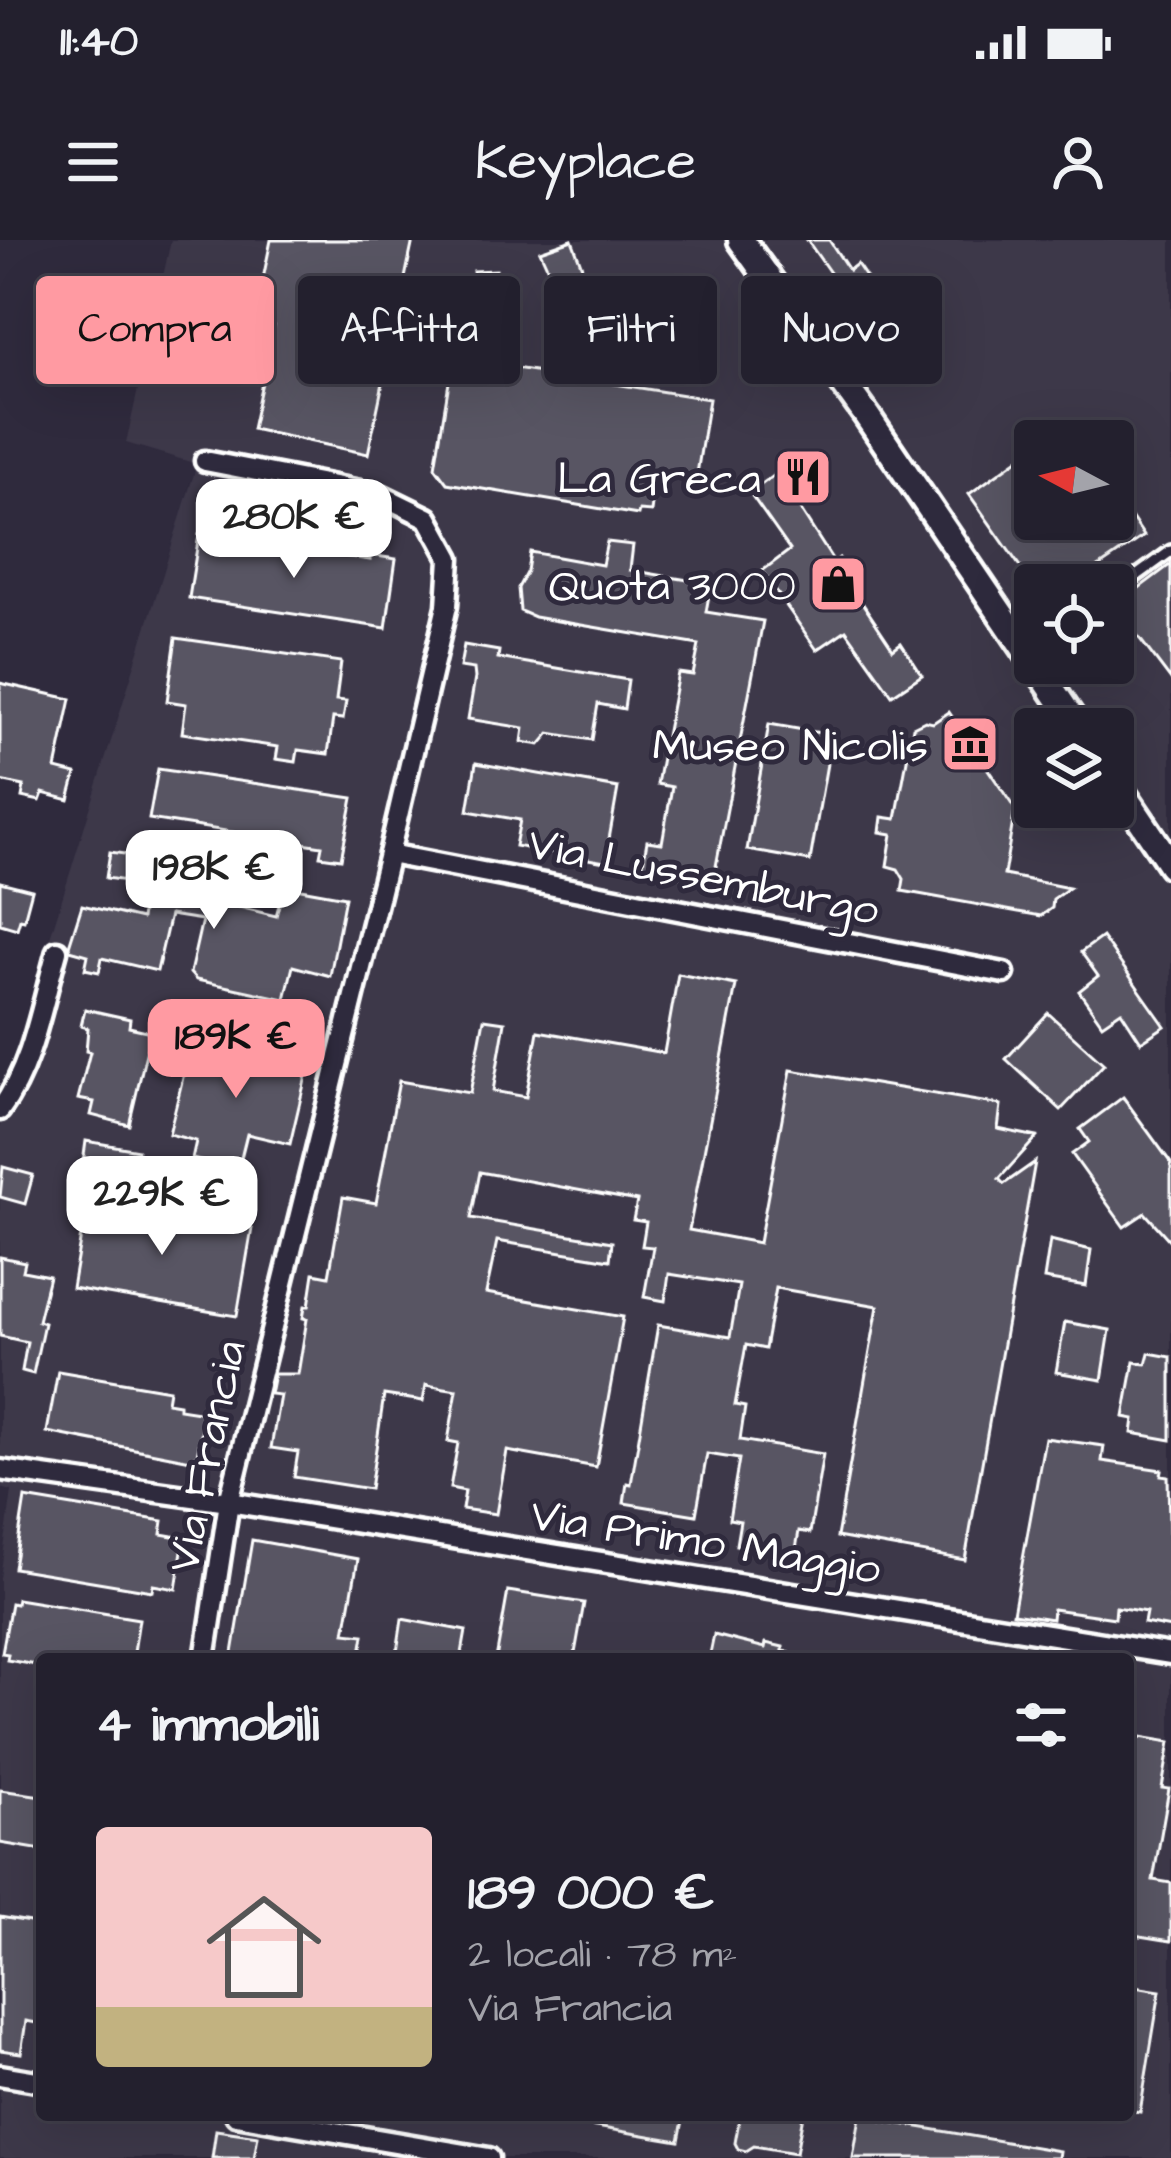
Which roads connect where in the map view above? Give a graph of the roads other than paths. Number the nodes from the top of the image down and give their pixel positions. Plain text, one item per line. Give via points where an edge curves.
1 (741, 240) edge
2 (205, 461) dead end
3 (1171, 550) edge
4 (1134, 577) edge
5 (1014, 634) edge
6 (1134, 810) edge
7 (389, 854) junction
8 (1171, 865) edge
9 (57, 951) dead end
10 (1004, 973) dead end
11 (0, 1110) edge
12 (0, 1470) edge
13 (230, 1502) junction
14 (206, 1653) edge
15 (1171, 1654) edge
16 (0, 2075) edge
17 (36, 2081) edge
18 (271, 2121) edge
19 (489, 2158) edge

1 - 5 main road
2 - 7 street, Via Francia via 381,495 428,518 450,558 447,606
3 - 4 lane
6 - 8 main road
7 - 10 street, Via Lussemburgo
7 - 13 street, Via Francia
9 - 11 street via 26,1062
12 - 13 street, Via Primo Maggio
13 - 14 street, Via Francia
13 - 15 street, Via Primo Maggio
16 - 17 street
18 - 19 street

